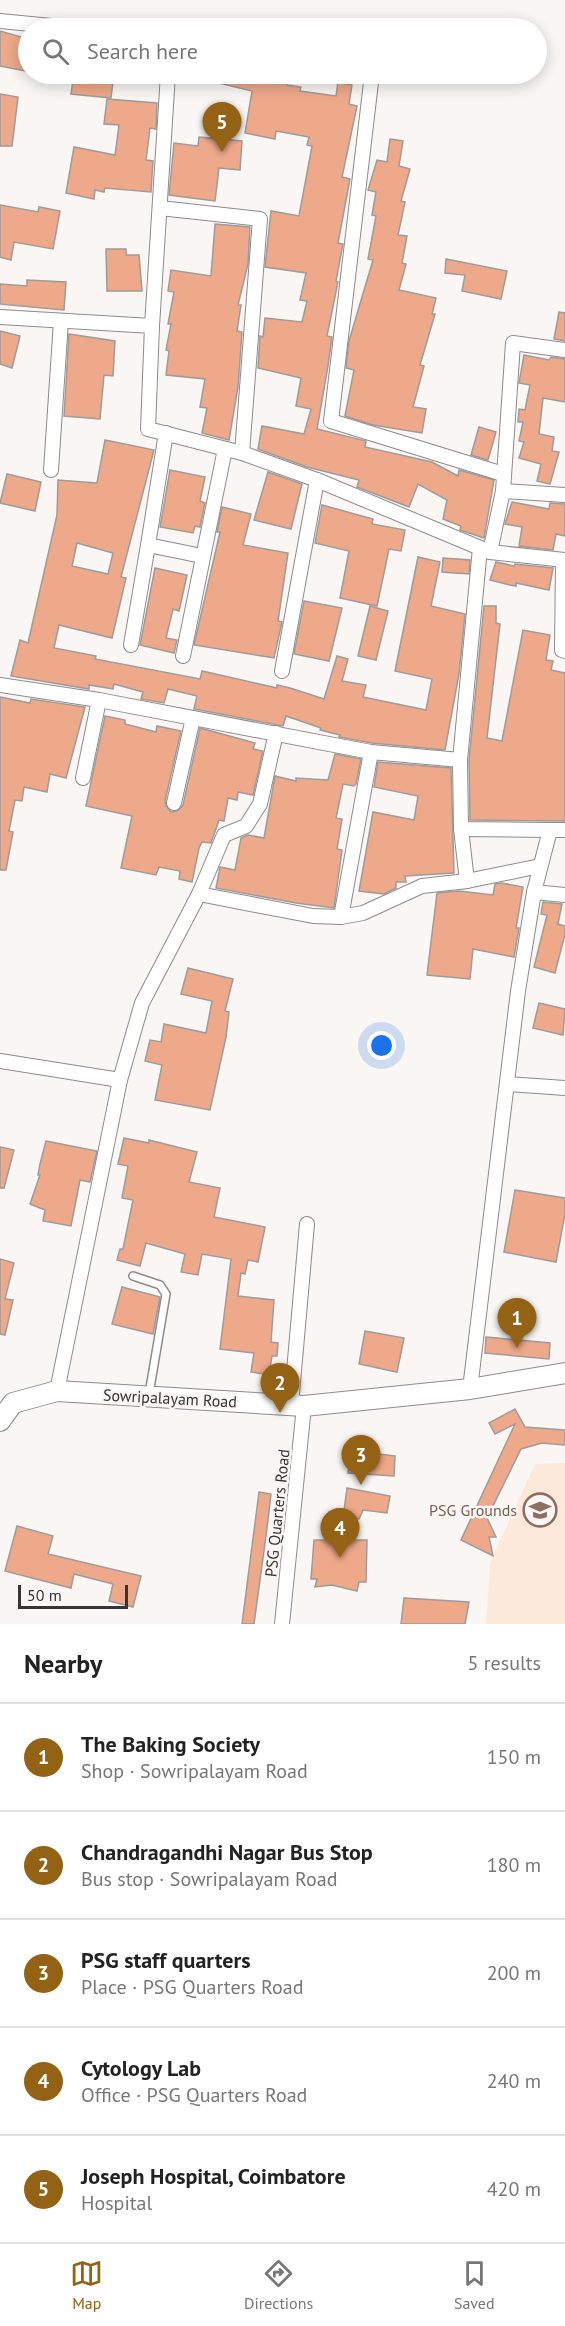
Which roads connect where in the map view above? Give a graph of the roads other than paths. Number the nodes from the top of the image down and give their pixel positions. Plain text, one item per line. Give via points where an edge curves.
1 (0, 21) edge
2 (18, 23) edge
3 (167, 84) edge
4 (371, 84) edge
5 (160, 208) junction
6 (0, 317) edge
7 (61, 321) junction
8 (152, 326) junction
9 (565, 350) edge
10 (166, 433) junction
11 (225, 449) junction
12 (243, 453) junction
13 (51, 470) dead end
14 (317, 480) junction
15 (503, 482) junction
16 (565, 495) edge
17 (148, 545) junction
18 (485, 550) junction
19 (202, 556) junction
20 (564, 561) edge
21 (131, 645) dead end
22 (565, 651) edge
23 (183, 656) dead end
24 (282, 672) dead end
25 (2, 690) edge
26 (99, 700) junction
27 (193, 718) junction
28 (276, 733) junction
29 (371, 752) junction
30 (460, 759) junction
31 (82, 778) dead end
32 (174, 803) dead end
33 (461, 829) junction
34 (550, 830) junction
35 (565, 830) edge
36 (540, 866) junction
37 (467, 881) junction
38 (534, 892) junction
39 (200, 894) junction
40 (565, 895) edge
41 (341, 917) junction
42 (0, 1061) edge
43 (120, 1080) junction
44 (507, 1084) junction
45 (565, 1088) edge
46 (307, 1224) dead end
47 (133, 1276) dead end
48 (565, 1373) edge
49 (470, 1389) junction
50 (57, 1391) junction
51 (149, 1396) junction
52 (6, 1401) edge
53 (298, 1405) junction
54 (0, 1421) edge
55 (282, 1624) edge

1 - 2 street
3 - 5 street
4 - 15 street via 331,421
5 - 8 street
5 - 12 street via 260,219
6 - 7 street
7 - 8 street
7 - 13 street
8 - 10 street via 148,429
9 - 15 street via 513,343
10 - 11 street
10 - 17 street
11 - 12 street
11 - 19 street
12 - 14 street
14 - 18 street
14 - 24 street
15 - 16 street
15 - 18 street
17 - 19 street
17 - 21 street
18 - 20 street
18 - 30 street
19 - 23 street
20 - 22 street
25 - 26 street
26 - 27 street
26 - 31 street
27 - 28 street
27 - 32 street
28 - 29 street
28 - 39 street via 260,804 246,826 224,835
29 - 30 street
29 - 41 street
30 - 33 street
33 - 34 street
33 - 37 street
34 - 35 street
34 - 36 street
36 - 37 street
36 - 38 street
37 - 41 street via 423,886 363,913
38 - 40 street
38 - 44 street
39 - 41 street via 314,916
39 - 43 street via 142,1003
42 - 43 street
43 - 50 street
44 - 45 street
44 - 49 street
46 - 53 street, PSG Quarters Road
47 - 51 lane via 160,1285 166,1294
48 - 49 street, Sowripalayam Road
49 - 53 street, Sowripalayam Road
50 - 51 street, Sowripalayam Road
50 - 52 street, Sowripalayam Road
51 - 53 street, Sowripalayam Road
52 - 54 street, Sowripalayam Road
53 - 55 street, PSG Quarters Road

